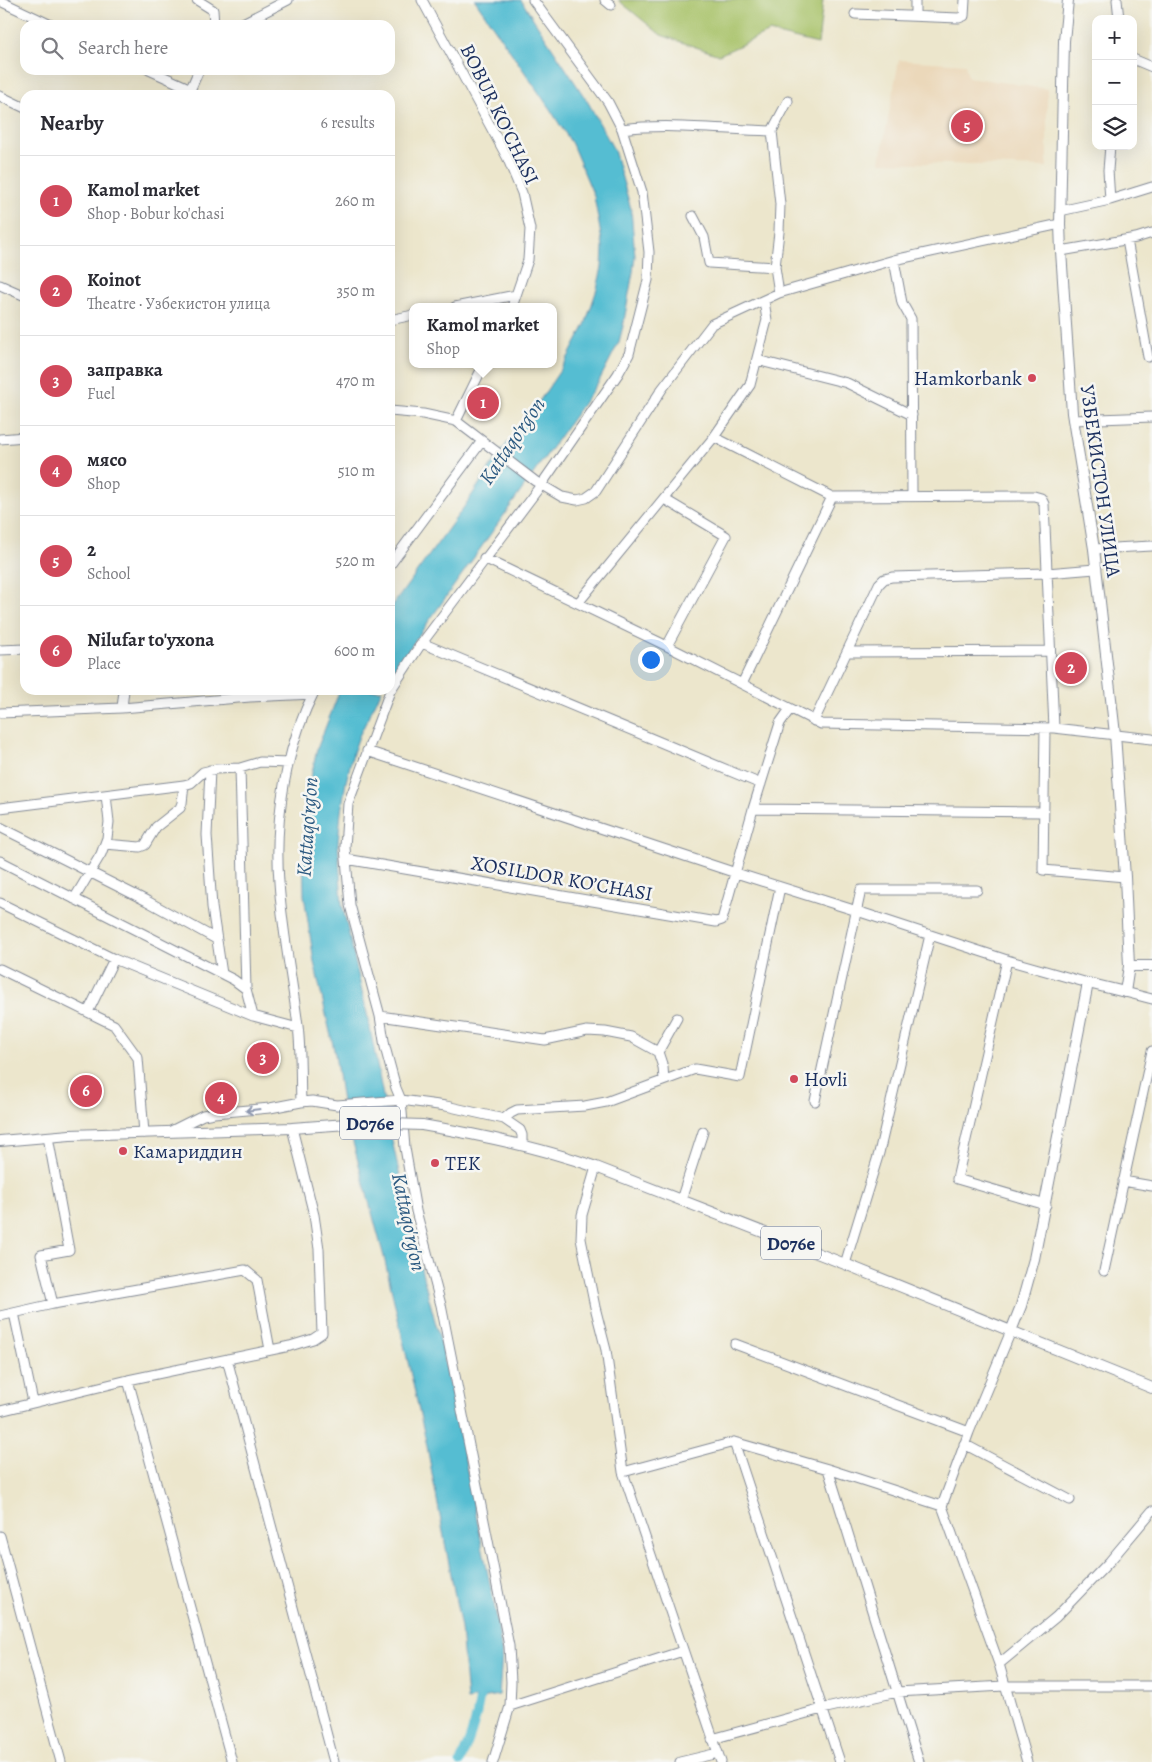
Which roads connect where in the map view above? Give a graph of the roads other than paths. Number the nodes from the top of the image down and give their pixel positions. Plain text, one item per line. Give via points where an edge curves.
1 (197, 0) edge
2 (288, 0) edge
3 (422, 0) edge
4 (533, 0) edge
5 (915, 0) edge
6 (965, 0) edge
7 (1068, 0) edge
8 (1118, 0) edge
9 (0, 1) edge
10 (855, 14) dead end
11 (1119, 15) edge
12 (915, 16) junction
13 (40, 20) edge
14 (214, 20) edge
15 (249, 20) edge
16 (1137, 61) edge
17 (1152, 67) edge
18 (158, 75) edge
19 (198, 75) edge
20 (185, 90) edge
21 (190, 90) edge
22 (0, 96) edge
23 (788, 100) dead end
24 (20, 106) edge
25 (622, 129) junction
26 (772, 131) junction
27 (1110, 150) edge
28 (1152, 187) edge
29 (1110, 200) junction
30 (1060, 211) junction
31 (693, 216) dead end
32 (1060, 224) junction
33 (1152, 234) edge
34 (1127, 240) junction
35 (1061, 251) junction
36 (894, 260) junction
37 (775, 267) junction
38 (0, 285) edge
39 (779, 293) junction
40 (20, 294) edge
41 (516, 295) junction
42 (764, 301) junction
43 (475, 303) edge
44 (513, 303) edge
45 (409, 316) edge
46 (395, 319) edge
47 (1148, 357) dead end
48 (757, 360) junction
49 (482, 368) edge
50 (395, 411) edge
51 (912, 414) junction
52 (1152, 417) edge
53 (1073, 420) junction
54 (456, 421) junction
55 (20, 437) edge
56 (714, 437) junction
57 (0, 439) edge
58 (482, 441) junction
59 (538, 483) junction
60 (912, 495) junction
61 (832, 497) junction
62 (664, 499) junction
63 (1152, 546) edge
64 (1094, 549) junction
65 (395, 558) edge
66 (484, 558) junction
67 (1095, 569) junction
68 (1047, 573) junction
69 (578, 603) junction
70 (422, 643) junction
71 (667, 646) junction
72 (20, 649) edge
73 (0, 650) edge
74 (1050, 651) junction
75 (847, 652) junction
76 (395, 684) edge
77 (742, 684) junction
78 (123, 695) edge
79 (240, 695) edge
80 (313, 695) edge
81 (388, 695) edge
82 (122, 708) junction
83 (790, 709) junction
84 (0, 713) edge
85 (814, 721) junction
86 (1049, 728) junction
87 (1115, 734) junction
88 (1152, 739) edge
89 (367, 751) junction
90 (289, 763) junction
91 (240, 768) junction
92 (210, 770) junction
93 (761, 784) junction
94 (184, 785) junction
95 (106, 795) junction
96 (0, 808) edge
97 (753, 809) junction
98 (1043, 812) junction
99 (0, 827) edge
100 (105, 844) junction
101 (346, 859) junction
102 (0, 862) edge
103 (89, 872) junction
104 (736, 873) junction
105 (1125, 877) junction
106 (780, 887) junction
107 (978, 890) dead end
108 (74, 899) junction
109 (0, 903) edge
110 (858, 910) junction
111 (930, 935) junction
112 (216, 939) junction
113 (114, 959) junction
114 (1007, 960) junction
115 (1129, 966) junction
116 (1152, 966) edge
117 (0, 969) edge
118 (222, 974) junction
119 (1088, 984) junction
120 (246, 989) junction
121 (1125, 992) junction
122 (1152, 998) edge
123 (88, 1012) junction
124 (253, 1016) junction
125 (380, 1016) junction
126 (677, 1018) dead end
127 (298, 1028) junction
128 (1152, 1051) edge
129 (658, 1052) junction
130 (664, 1080) junction
131 (396, 1100) junction
132 (815, 1101) dead end
133 (301, 1102) junction
134 (504, 1119) junction
135 (292, 1128) junction
136 (168, 1132) junction
137 (703, 1132) dead end
138 (144, 1133) junction
139 (48, 1137) junction
140 (0, 1141) edge
141 (522, 1144) junction
142 (596, 1167) junction
143 (1123, 1181) junction
144 (1152, 1186) edge
145 (682, 1200) junction
146 (1046, 1205) junction
147 (845, 1264) junction
148 (1104, 1272) dead end
149 (53, 1304) junction
150 (14, 1313) junction
151 (0, 1316) edge
152 (1010, 1331) junction
153 (735, 1344) dead end
154 (270, 1350) junction
155 (227, 1359) junction
156 (128, 1380) junction
157 (1152, 1388) edge
158 (33, 1402) junction
159 (0, 1410) edge
160 (969, 1432) junction
161 (734, 1442) junction
162 (964, 1444) junction
163 (828, 1469) junction
164 (623, 1472) junction
165 (1070, 1500) dead end
166 (942, 1506) junction
167 (1152, 1511) edge
168 (0, 1536) edge
169 (683, 1651) junction
170 (999, 1664) junction
171 (1004, 1686) junction
172 (1152, 1686) edge
173 (897, 1692) junction
174 (510, 1706) junction
175 (822, 1709) junction
176 (712, 1739) junction
177 (719, 1758) edge
178 (61, 1762) edge
179 (232, 1762) edge
180 (334, 1762) edge
181 (493, 1762) edge
182 (680, 1762) edge
183 (840, 1762) edge
184 (919, 1762) edge
185 (1027, 1762) edge

1 - 14 street via 213,10
2 - 15 street
3 - 41 street, BOBUR KO'CHASI via 507,157 522,193 530,229 528,260
4 - 25 street via 608,102
5 - 12 street
6 - 12 street via 964,16 959,18
7 - 30 main road, УЗБЕКИСТОН УЛИЦА
8 - 11 street
9 - 13 street
10 - 12 street
16 - 17 street
18 - 20 street
19 - 21 street
22 - 24 street
23 - 26 street
25 - 26 street via 648,126
25 - 59 street via 642,192 649,252 648,280 625,361
26 - 37 street via 780,204
27 - 29 street
28 - 29 street
29 - 30 street
30 - 32 main road, УЗБЕКИСТОН УЛИЦА
31 - 37 street via 704,237 709,263
32 - 35 main road, УЗБЕКИСТОН УЛИЦА
32 - 36 street
33 - 34 street
34 - 35 street
34 - 47 street
35 - 53 main road, УЗБЕКИСТОН УЛИЦА
36 - 39 street
36 - 51 street via 902,303 911,319
37 - 39 street
38 - 40 street
39 - 42 street
41 - 43 street
41 - 44 street, BOBUR KO'CHASI
42 - 48 street via 767,320
42 - 59 street via 712,324 662,389 596,491 577,500 562,497
45 - 46 street
48 - 51 street via 847,383
48 - 56 street via 750,385
49 - 54 street
50 - 54 street
51 - 60 street
52 - 53 street
53 - 64 main road, УЗБЕКИСТОН УЛИЦА
54 - 58 street
55 - 57 street
56 - 61 street
56 - 62 street
58 - 59 street
58 - 65 street
59 - 66 street
60 - 61 street
60 - 68 street via 1041,498 1044,504
61 - 77 street
62 - 69 street
62 - 71 street via 726,536
63 - 64 street
64 - 67 main road, УЗБЕКИСТОН УЛИЦА
66 - 69 street
66 - 70 street
67 - 68 street
67 - 87 main road, УЗБЕКИСТОН УЛИЦА
68 - 74 street
68 - 75 street via 884,578 878,584
69 - 71 street
70 - 76 street
70 - 93 street
71 - 77 street
72 - 73 street
74 - 75 street
74 - 86 street
75 - 85 street
77 - 83 street
78 - 82 street
79 - 82 street
80 - 90 street
81 - 89 street
82 - 84 street
83 - 85 street
83 - 93 street via 780,723
85 - 86 street via 821,724
86 - 87 street
86 - 98 street
87 - 88 street
87 - 105 main road, УЗБЕКИСТОН УЛИЦА
89 - 101 street via 348,804
89 - 104 street
90 - 91 street via 260,762
90 - 127 street via 278,830 279,882
91 - 92 street
91 - 120 street
92 - 94 street
92 - 112 street via 207,835
93 - 97 street
94 - 95 street
94 - 100 street via 180,808 156,827 145,845
95 - 96 street
95 - 100 street via 109,822
97 - 98 street
97 - 104 street
98 - 105 street via 1042,870
99 - 103 street
100 - 103 street
101 - 104 street, XOSILDOR KO’CHASI via 716,922 722,920
101 - 125 street via 350,905
102 - 108 street
103 - 108 street
103 - 112 street
104 - 106 street
105 - 115 main road, УЗБЕКИСТОН УЛИЦА
106 - 110 street
106 - 130 street via 740,1077 695,1069
107 - 110 street via 861,890
108 - 118 street
109 - 113 street
110 - 111 street
110 - 132 street
111 - 114 street
111 - 147 street via 879,1154
112 - 118 street
113 - 123 street
113 - 124 street
114 - 119 street
114 - 146 street via 957,1179
115 - 116 main road
115 - 121 main road, УЗБЕКИСТОН УЛИЦА
117 - 123 street
118 - 120 street
119 - 121 main road
119 - 146 main road
120 - 124 street
121 - 122 street
123 - 138 street via 114,1025 138,1058
124 - 127 street
125 - 129 street via 545,1040 587,1031 605,1032 631,1038
125 - 131 street
126 - 129 street
127 - 133 street
128 - 143 street
129 - 130 street
130 - 134 street via 606,1102 517,1110
131 - 133 street via 337,1106
131 - 134 street via 446,1106
131 - 174 street via 416,1211 444,1322 509,1646
133 -> 136 street via 214,1113
134 - 141 street via 520,1130
135 - 136 main road, D076e
135 - 141 main road, D076e, bridge via 362,1123 422,1125
135 - 154 street via 314,1215 322,1333 314,1339
136 - 138 main road, D076e
137 - 145 street
138 - 139 main road, D076e
139 - 140 main road, D076e
139 - 149 street via 69,1250 41,1255
141 - 142 main road, D076e
142 - 145 main road, D076e
142 - 164 street via 582,1215 581,1239 606,1350
143 - 144 street
143 - 148 street
145 - 147 main road, D076e
146 - 152 main road via 1021,1306
147 - 152 main road, D076e
149 - 150 street
149 - 154 street via 245,1270 257,1280
150 - 151 street
150 - 158 street
152 - 157 main road, D076e
152 - 160 street
153 - 160 street
154 - 155 street
155 - 156 street
155 - 180 street
156 - 158 street
156 - 179 street
158 - 159 street
160 - 162 street
161 - 163 street
161 - 164 street
161 - 175 street
162 - 165 street
162 - 166 street
163 - 166 street
163 - 173 street
164 - 169 street
166 - 170 street
167 - 170 street via 1056,1617
168 - 178 street
169 - 174 street
169 - 176 street
170 - 171 street
171 - 172 street
171 - 173 street
171 - 185 street
173 - 175 street
173 - 184 street
174 - 181 street
175 - 176 street
175 - 183 street
176 - 177 street
177 - 182 street

